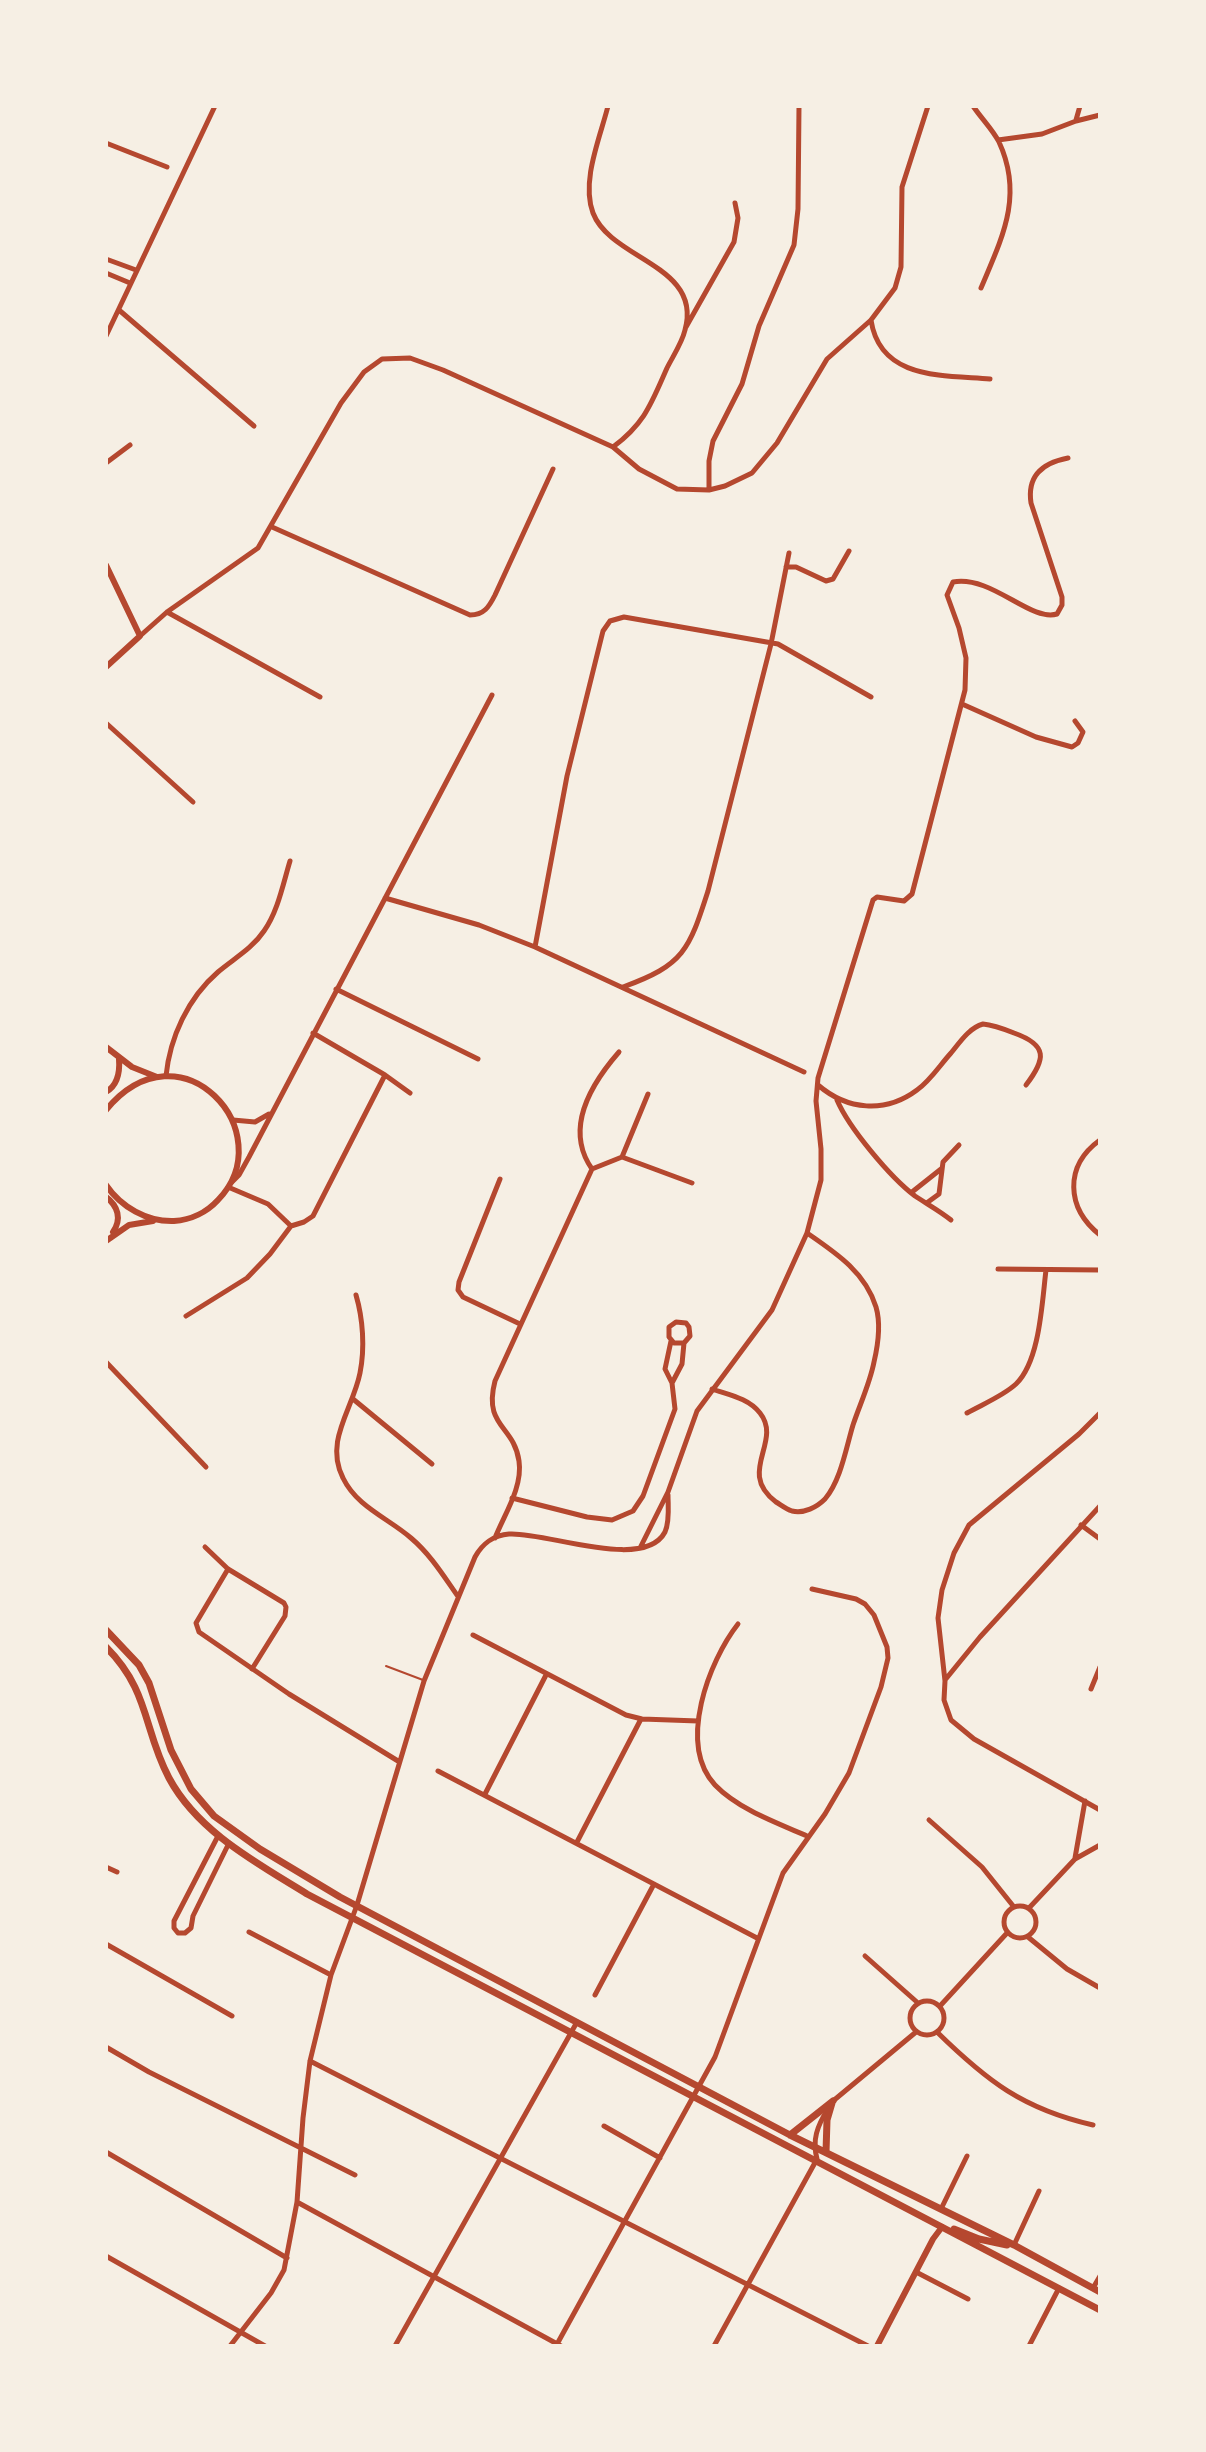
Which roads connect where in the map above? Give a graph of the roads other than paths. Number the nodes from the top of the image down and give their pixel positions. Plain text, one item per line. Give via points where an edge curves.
1 (215, 106) edge
2 (608, 106) edge
3 (799, 106) edge
4 (928, 106) edge
5 (973, 106) edge
6 (1080, 106) edge
7 (1100, 115) edge
8 (1076, 121) junction
9 (998, 140) junction
10 (106, 143) edge
11 (167, 167) dead end
12 (735, 203) dead end
13 (106, 259) edge
14 (136, 270) junction
15 (106, 273) edge
16 (130, 283) junction
17 (981, 288) dead end
18 (119, 310) junction
19 (871, 320) junction
20 (686, 328) junction
21 (106, 336) edge
22 (990, 379) dead end
23 (254, 426) dead end
24 (130, 445) dead end
25 (613, 447) junction
26 (1068, 458) dead end
27 (106, 463) edge
28 (553, 469) dead end
29 (709, 490) junction
30 (272, 527) junction
31 (849, 551) dead end
32 (789, 553) dead end
33 (106, 565) edge
34 (786, 567) junction
35 (167, 612) junction
36 (140, 636) junction
37 (771, 644) junction
38 (106, 667) edge
39 (492, 695) dead end
40 (320, 697) dead end
41 (871, 697) dead end
42 (962, 704) junction
43 (1075, 721) dead end
44 (106, 723) edge
45 (193, 802) dead end
46 (290, 861) dead end
47 (385, 898) junction
48 (535, 947) junction
49 (623, 987) junction
50 (336, 989) junction
51 (313, 1033) junction
52 (106, 1047) edge
53 (619, 1052) dead end
54 (119, 1059) junction
55 (478, 1059) dead end
56 (804, 1072) dead end
57 (385, 1075) junction
58 (162, 1076) junction
59 (818, 1081) junction
60 (1026, 1085) dead end
61 (106, 1092) edge
62 (410, 1093) dead end
63 (648, 1094) dead end
64 (836, 1099) junction
65 (106, 1110) edge
66 (273, 1110) junction
67 (233, 1120) junction
68 (1100, 1140) edge
69 (959, 1145) dead end
70 (622, 1157) junction
71 (942, 1168) junction
72 (592, 1169) junction
73 (500, 1179) dead end
74 (692, 1183) dead end
75 (106, 1185) edge
76 (230, 1185) junction
77 (912, 1192) junction
78 (106, 1197) edge
79 (928, 1202) junction
80 (162, 1220) junction
81 (951, 1220) dead end
82 (291, 1226) junction
83 (807, 1233) junction
84 (1100, 1235) edge
85 (109, 1238) edge
86 (998, 1269) dead end
87 (1046, 1270) junction
88 (1100, 1270) edge
89 (356, 1295) dead end
90 (186, 1316) dead end
91 (520, 1324) junction
92 (671, 1341) junction
93 (684, 1343) junction
94 (106, 1362) edge
95 (672, 1383) junction
96 (712, 1389) junction
97 (353, 1399) junction
98 (967, 1413) dead end
99 (1100, 1413) edge
100 (432, 1464) dead end
101 (206, 1467) dead end
102 (668, 1492) junction
103 (512, 1498) junction
104 (1100, 1506) edge
105 (1081, 1525) junction
106 (495, 1538) junction
107 (1100, 1539) edge
108 (205, 1547) dead end
109 (640, 1548) junction
110 (228, 1569) junction
111 (812, 1589) dead end
112 (457, 1596) junction
113 (738, 1624) dead end
114 (106, 1630) edge
115 (473, 1635) dead end
116 (106, 1647) edge
117 (386, 1666) dead end
118 (1100, 1668) edge
119 (252, 1669) junction
120 (546, 1675) junction
121 (424, 1681) junction
122 (945, 1681) junction
123 (1091, 1689) dead end
124 (642, 1719) junction
125 (698, 1721) junction
126 (398, 1761) junction
127 (438, 1771) dead end
128 (485, 1794) junction
129 (1085, 1801) junction
130 (1100, 1810) edge
131 (929, 1820) dead end
132 (219, 1835) junction
133 (807, 1836) junction
134 (577, 1842) junction
135 (229, 1843) junction
136 (1100, 1845) edge
137 (1075, 1859) junction
138 (106, 1867) edge
139 (117, 1872) dead end
140 (654, 1884) junction
141 (357, 1905) junction
142 (1014, 1907) junction
143 (1029, 1908) junction
144 (353, 1917) junction
145 (249, 1932) dead end
146 (1007, 1933) junction
147 (1028, 1937) junction
148 (757, 1938) junction
149 (106, 1944) edge
150 (865, 1956) dead end
151 (331, 1975) junction
152 (1100, 1988) edge
153 (595, 1995) dead end
154 (918, 2003) junction
155 (940, 2006) junction
156 (232, 2016) dead end
157 (577, 2021) junction
158 (571, 2032) junction
159 (916, 2032) junction
160 (937, 2032) junction
161 (106, 2047) edge
162 (310, 2061) junction
163 (699, 2086) junction
164 (693, 2097) junction
165 (833, 2101) junction
166 (1093, 2125) dead end
167 (604, 2126) dead end
168 (790, 2135) junction
169 (813, 2146) junction
170 (300, 2149) junction
171 (106, 2152) edge
172 (826, 2152) junction
173 (967, 2156) dead end
174 (501, 2158) junction
175 (660, 2158) junction
176 (817, 2159) junction
177 (355, 2175) dead end
178 (1039, 2191) dead end
179 (297, 2202) junction
180 (941, 2209) junction
181 (625, 2221) junction
182 (942, 2227) junction
183 (1014, 2245) junction
184 (106, 2256) edge
185 (287, 2258) junction
186 (916, 2272) junction
187 (1100, 2276) edge
188 (435, 2278) junction
189 (749, 2286) junction
190 (1059, 2288) junction
191 (1096, 2290) edge
192 (968, 2299) dead end
193 (1100, 2310) edge
194 (240, 2333) junction
195 (558, 2345) edge
196 (230, 2346) edge
197 (265, 2346) edge
198 (395, 2346) edge
199 (714, 2346) edge
200 (868, 2346) edge
201 (877, 2346) edge
202 (1029, 2346) edge

1 - 14 street
2 - 20 street via 589,190 594,217 611,238 673,280 683,294
3 - 29 street via 796,238 759,326 742,384 713,441
4 - 19 street via 902,187 898,278 890,298
5 - 9 street
6 - 8 street
7 - 8 street
8 - 9 street via 1042,134
9 - 17 street via 1009,175 1010,212
10 - 11 street
12 - 20 street via 734,242
13 - 14 street
14 - 16 street
15 - 16 street
16 - 18 street
18 - 21 street
18 - 23 street
19 - 22 street via 884,351 909,369
19 - 29 street via 827,359 764,461 739,481
20 - 25 street via 640,424
24 - 27 street
25 - 29 street via 639,469 677,489
25 - 30 street via 420,361 382,359 364,372 341,403
26 - 42 street via 1043,466 1030,487 1059,588 1060,611 1046,616 970,581 953,582 947,595 966,658
28 - 30 street via 490,604 479,614 470,615
30 - 35 street via 253,553
31 - 34 street via 833,579 826,581
32 - 34 street
33 - 36 street
34 - 37 street
35 - 36 street
35 - 40 street
36 - 38 street
37 - 41 street
37 - 48 street via 624,617 607,623 567,776
37 - 49 street via 696,929 675,962
39 - 47 street
42 - 43 street via 1072,747 1083,732
42 - 59 street via 912,894 904,901 873,900
44 - 45 street
46 - 58 street via 263,933 191,1004
47 - 48 street
47 - 50 street
48 - 49 street
49 - 56 street
50 - 51 street
50 - 55 street
51 - 57 street
51 - 66 street
52 - 54 street
53 - 72 street via 598,1076 582,1114 581,1147
54 - 58 street
54 - 61 street via 117,1079
57 - 62 street
57 - 82 street via 313,1216
58 - 65 street via 129,1088
58 - 67 street via 206,1088
59 - 64 street
59 - 83 street via 821,1180
60 - 64 street via 1040,1063 1036,1043 983,1024 905,1097 873,1107
63 - 70 street
64 - 77 street via 889,1172
66 - 67 street via 255,1122
66 - 76 street
67 - 76 street via 237,1155
68 - 84 street via 1077,1165 1074,1178 1078,1209
69 - 71 street
70 - 72 street
70 - 74 street
71 - 77 street
71 - 79 street via 939,1194
72 - 91 street
73 - 91 street via 458,1290
75 - 80 street via 128,1207
76 - 80 street via 200,1214
76 - 82 street via 268,1204
77 - 79 street
78 - 85 street via 118,1219
79 - 81 street
80 - 85 street via 129,1225
82 - 90 street via 247,1278
83 - 96 street via 772,1310
83 - 96 street via 861,1276 878,1318 874,1365 827,1496 810,1509 792,1511 767,1495 759,1477 764,1419 743,1400
86 - 87 street
87 - 88 street
87 - 98 street via 1027,1369 1012,1387
89 - 97 street via 362,1355
91 - 103 street via 493,1389 494,1417 511,1438 519,1462
92 - 93 street
92 - 93 street via 669,1327 681,1321 690,1331
92 - 95 street via 665,1369
93 - 95 street via 682,1364
94 - 101 street
95 - 103 street via 675,1409 633,1511 612,1520
96 - 102 street via 690,1426
97 - 100 street
97 - 112 street via 337,1439 336,1459 347,1487 409,1536
99 - 122 street via 962,1535 938,1618
102 - 109 street
102 - 109 street via 664,1532
103 - 106 street
104 - 105 street
105 - 107 street
105 - 122 street
106 - 109 street via 510,1534 619,1551
106 - 112 street via 479,1550
108 - 110 street
110 - 119 street via 195,1626
110 - 119 street via 286,1607
111 - 133 street via 865,1604 881,1628 888,1658 849,1773
112 - 121 street
113 - 125 street via 705,1685
114 - 141 main road via 149,1683 180,1771 202,1803 260,1849
115 - 120 street
116 - 132 main road via 138,1689 168,1776 193,1812
117 - 121 lane
118 - 123 street
119 - 126 street
120 - 124 street via 608,1708
120 - 128 street
121 - 126 street
122 - 129 street via 946,1711 959,1728
124 - 125 street
124 - 134 street
125 - 133 street via 707,1773 718,1789
126 - 141 street
127 - 128 street
128 - 134 street
129 - 130 street
129 - 137 street
131 - 142 street via 982,1867
132 - 135 main road
132 - 135 street via 174,1921 178,1933 191,1928
133 - 148 street via 783,1873
134 - 140 street
135 - 144 main road
136 - 137 street
137 - 143 street
138 - 139 street
140 - 148 street
140 - 153 street
141 - 144 street
141 - 157 main road
142 - 143 street
142 - 146 street via 1004,1918
143 - 147 street via 1036,1926
144 - 151 street
144 - 158 main road
145 - 151 street
146 - 147 street
146 - 155 street
147 - 152 street
148 - 163 street via 726,2031
149 - 156 street
150 - 154 street
151 - 162 street
154 - 155 street
154 - 159 street via 909,2014
155 - 160 street via 944,2020
157 - 158 street
157 - 163 main road
158 - 164 main road
158 - 174 street
159 - 160 street
159 - 165 street
160 - 166 street via 1001,2089
161 - 170 street
162 - 170 street
162 - 174 street
163 - 164 street
163 - 168 main road
164 - 175 street
164 - 176 main road
165 - 168 main road
165 - 169 street
165 - 172 main road
167 - 175 street
168 - 169 main road
169 - 172 main road
169 - 176 street
170 - 177 street
170 - 179 street
171 - 185 street
172 - 180 main road
173 - 180 street
174 - 181 street
174 - 188 street
175 - 181 street
176 - 182 main road
176 - 189 street
178 - 183 street
179 - 185 street
179 - 188 street
180 - 183 main road
181 - 189 street
181 - 195 street
182 - 183 main road
182 - 186 street
182 - 190 main road
183 - 191 main road
184 - 194 street
185 - 194 street via 279,2282
186 - 192 street
186 - 201 street
187 - 191 street
188 - 195 street
188 - 198 street
189 - 199 street
189 - 200 street
190 - 193 main road
190 - 202 street
194 - 196 street
194 - 197 street

